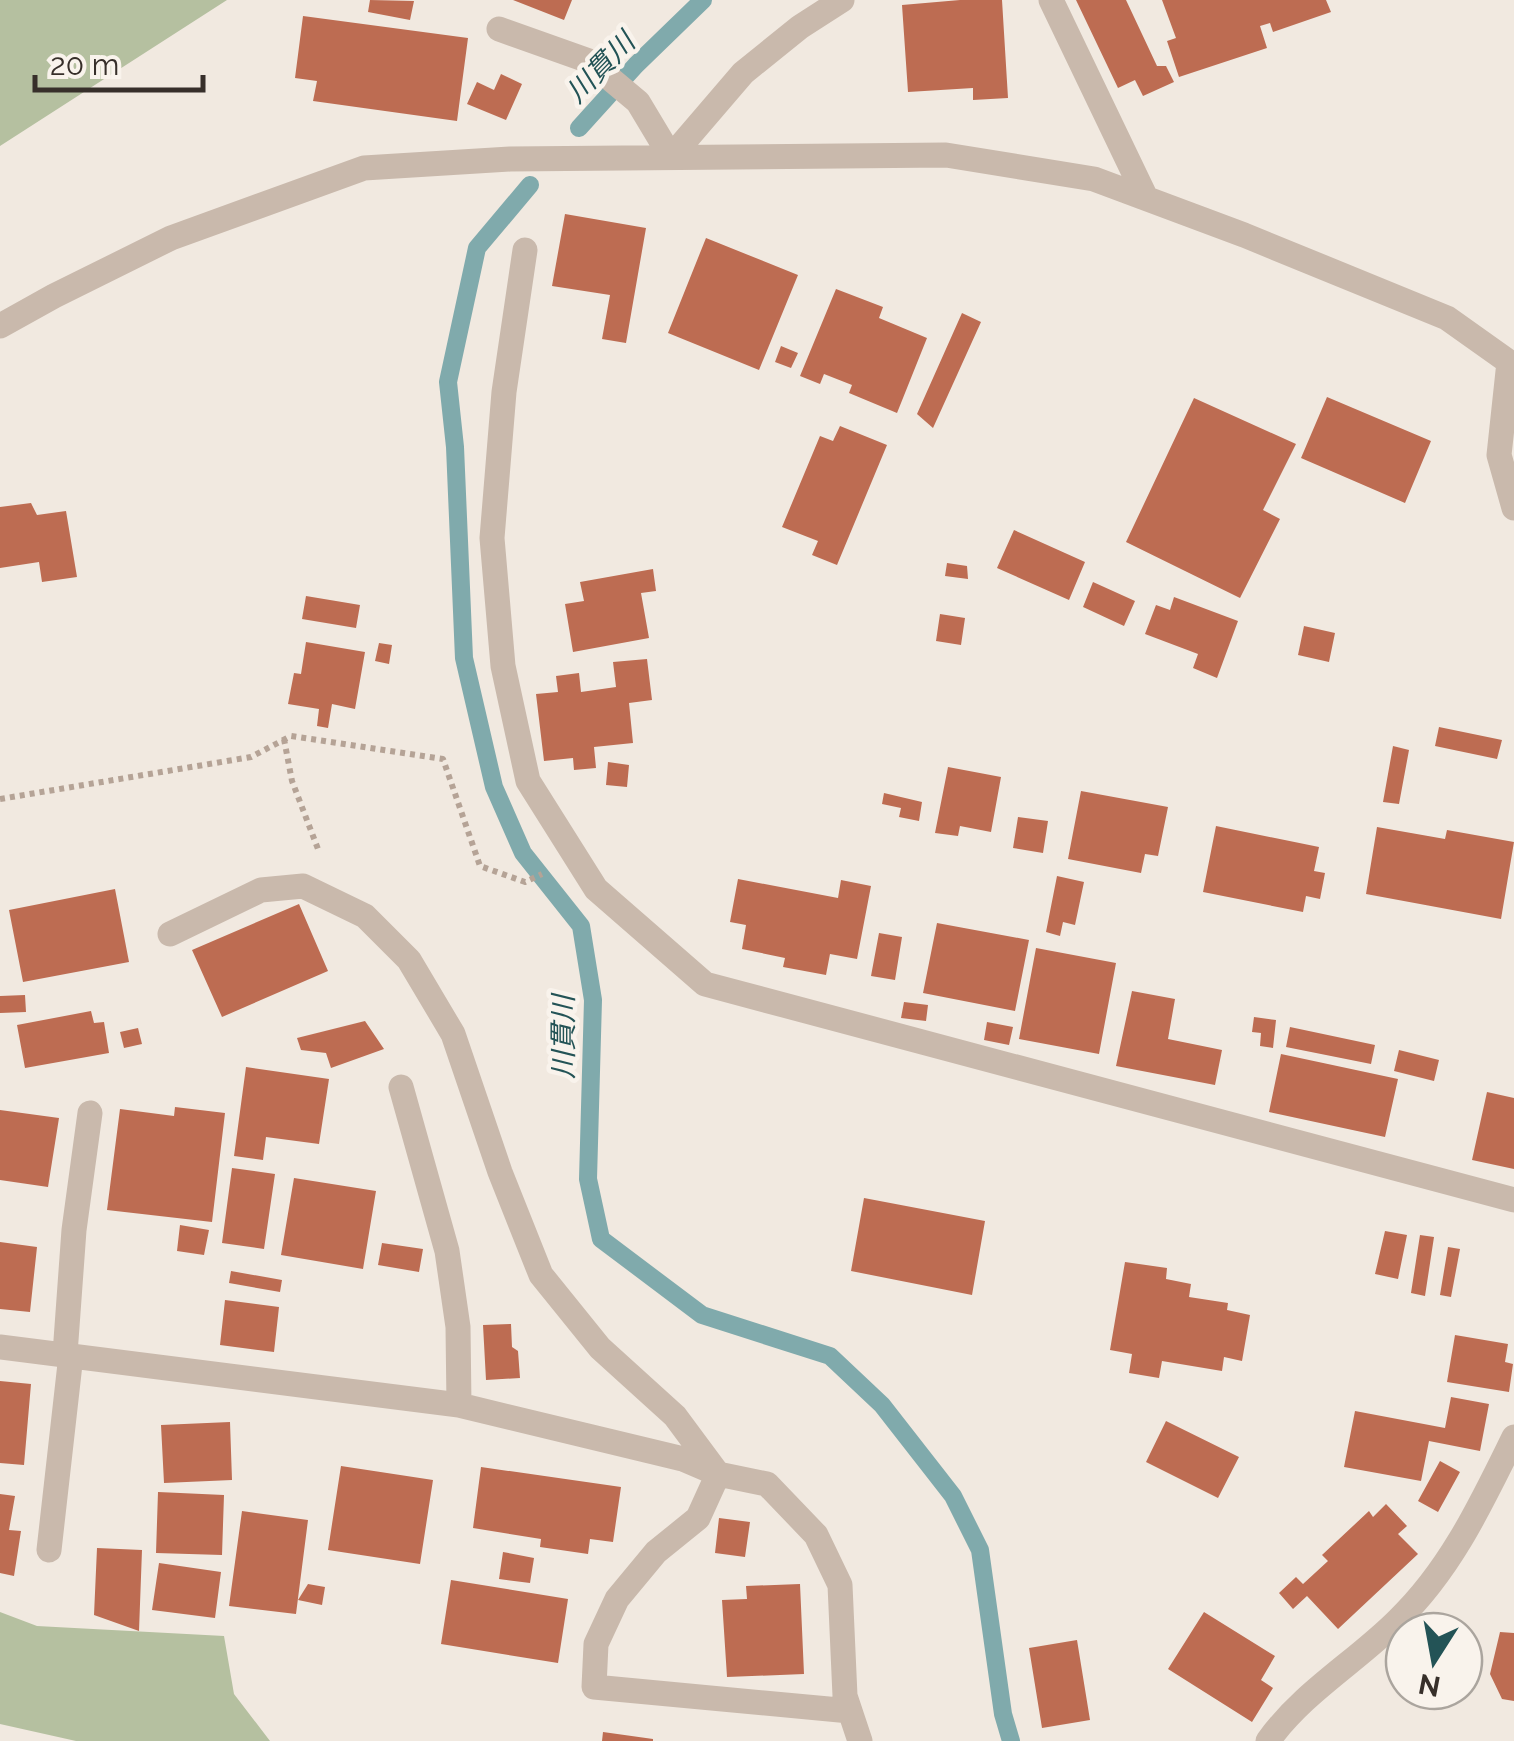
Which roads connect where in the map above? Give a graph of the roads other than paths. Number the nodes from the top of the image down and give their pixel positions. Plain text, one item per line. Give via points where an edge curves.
1 (842, 0) edge
2 (1051, 0) edge
3 (499, 29) dead end
4 (671, 156) junction
5 (1146, 198) junction
6 (526, 250) dead end
7 (0, 326) edge
8 (1512, 361) edge
9 (1514, 508) edge
10 (170, 934) dead end
11 (401, 1087) dead end
12 (90, 1113) dead end
13 (1514, 1200) edge
14 (0, 1347) edge
15 (68, 1355) junction
16 (459, 1405) junction
17 (1514, 1437) edge
18 (718, 1474) junction
19 (49, 1550) dead end
20 (850, 1711) junction
21 (860, 1741) edge
22 (1268, 1741) edge

1 - 4 street via 743,72
2 - 5 street
3 - 4 street via 601,69 638,102
4 - 5 street via 946,155 1094,179
4 - 7 street via 364,168 170,238
5 - 8 street via 1447,318
6 - 13 street via 504,392 492,538 503,666 528,781 596,889 705,984
8 - 9 street via 1499,455
10 - 18 street via 262,890 303,886 364,916 409,960 453,1034 541,1275 600,1348 675,1416
11 - 16 street via 447,1251
12 - 15 street via 74,1230
14 - 15 street
15 - 16 street
15 - 19 street
16 - 18 street via 684,1459
17 - 22 street via 1468,1532 1400,1618 1286,1716
18 - 20 street via 767,1484 816,1535 840,1585
18 - 20 street via 698,1518 656,1552 618,1600 596,1644 594,1688
20 - 21 street

